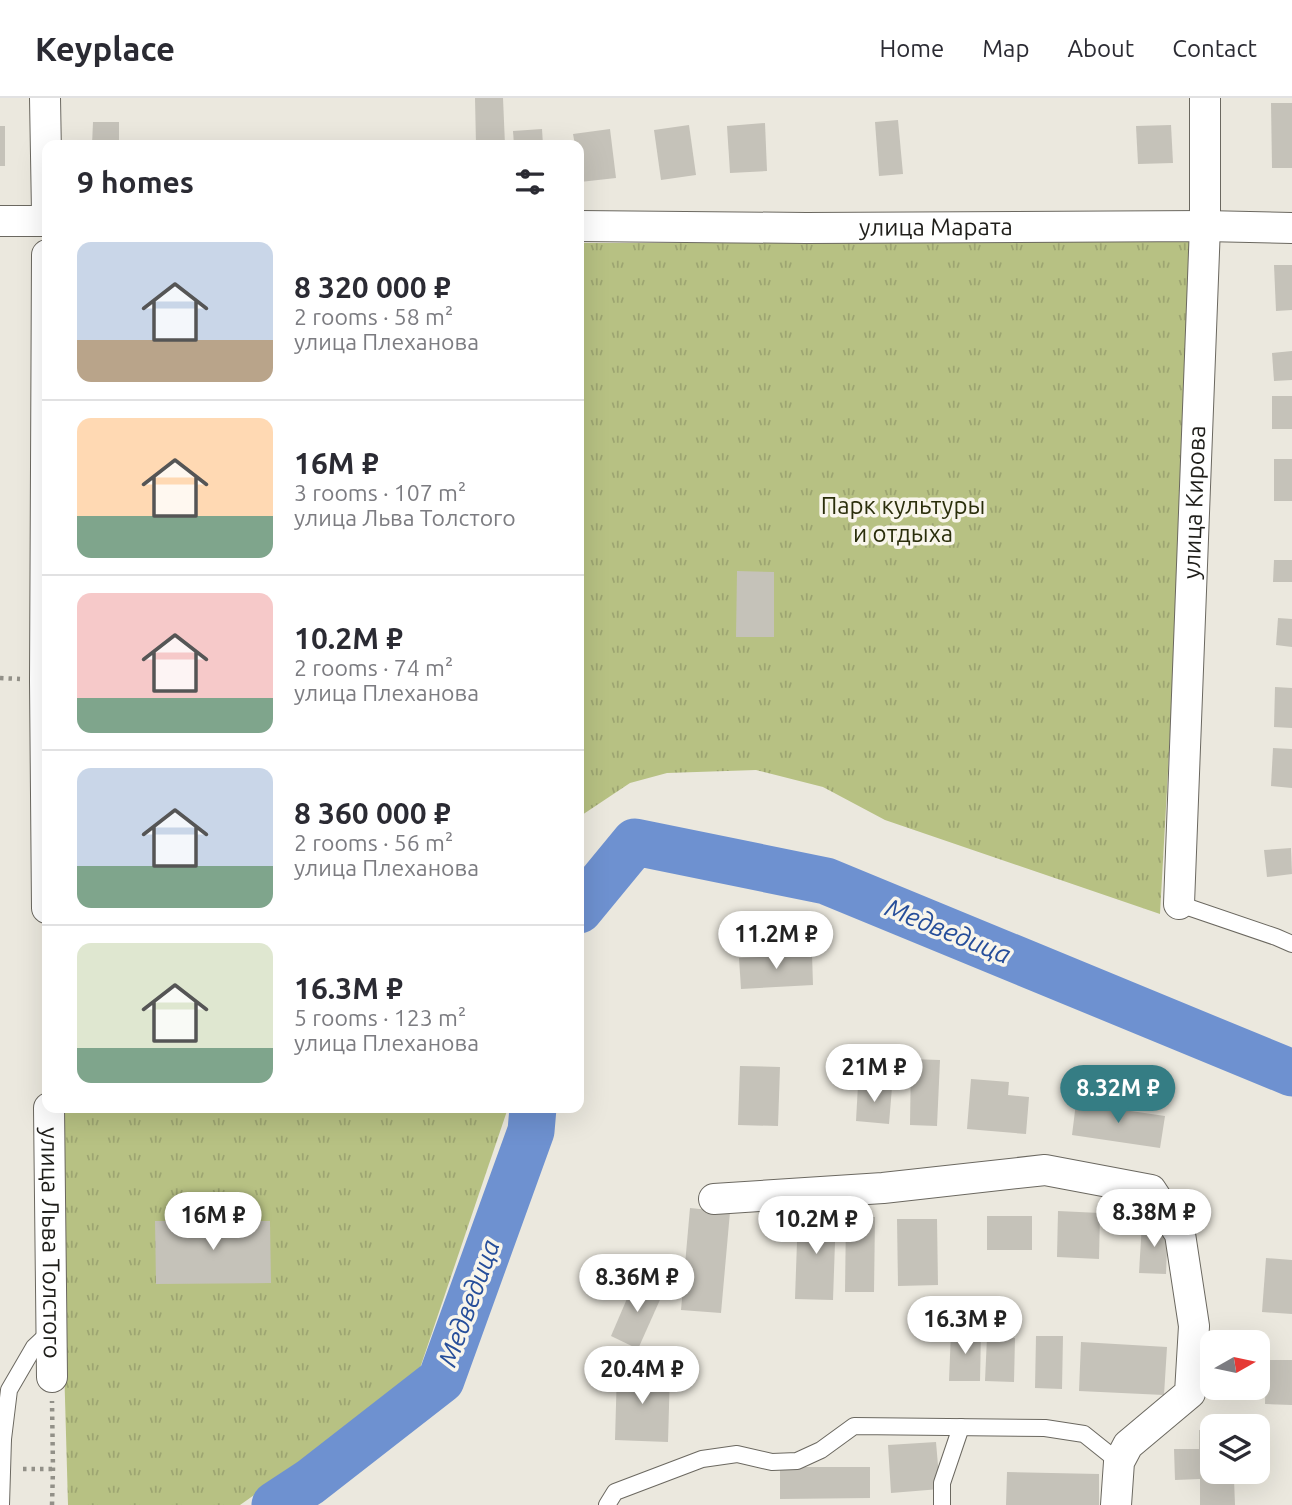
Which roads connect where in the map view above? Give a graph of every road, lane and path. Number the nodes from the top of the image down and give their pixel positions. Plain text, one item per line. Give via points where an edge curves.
1 (45, 98) edge
2 (1205, 98) edge
3 (46, 140) edge
4 (0, 221) edge
5 (42, 221) edge
6 (584, 226) edge
7 (1205, 226) junction
8 (1292, 228) edge
9 (1179, 904) joint
10 (1292, 944) edge
11 (49, 1113) edge
12 (714, 1199) dead end
13 (51, 1331) junction
14 (52, 1377) joint
15 (961, 1427) junction
16 (1, 1439) edge
17 (1119, 1462) junction
18 (24, 1469) dead end
19 (53, 1469) junction
20 (1, 1505) edge
21 (52, 1505) edge
22 (607, 1505) edge
23 (942, 1505) edge
24 (1116, 1505) edge

1 - 3 street
2 - 7 street, улица Кирова
4 - 5 street
6 - 7 street, улица Марата
7 - 8 street, улица Марата
7 - 9 street, улица Кирова
9 - 10 lane
11 - 13 street, улица Льва Толстого
12 - 17 street via 883,1188 1045,1170 1150,1190 1180,1234 1194,1326 1190,1393 1128,1445
13 - 14 street, улица Льва Толстого
13 - 16 lane via 34,1347 9,1390
14 - 19 path
15 - 17 lane via 1045,1428 1084,1434
15 - 22 lane via 854,1426 797,1461 772,1462 737,1454 702,1459 615,1492
15 - 23 lane via 942,1483
16 - 20 lane
17 - 24 street
18 - 19 path
19 - 21 path

